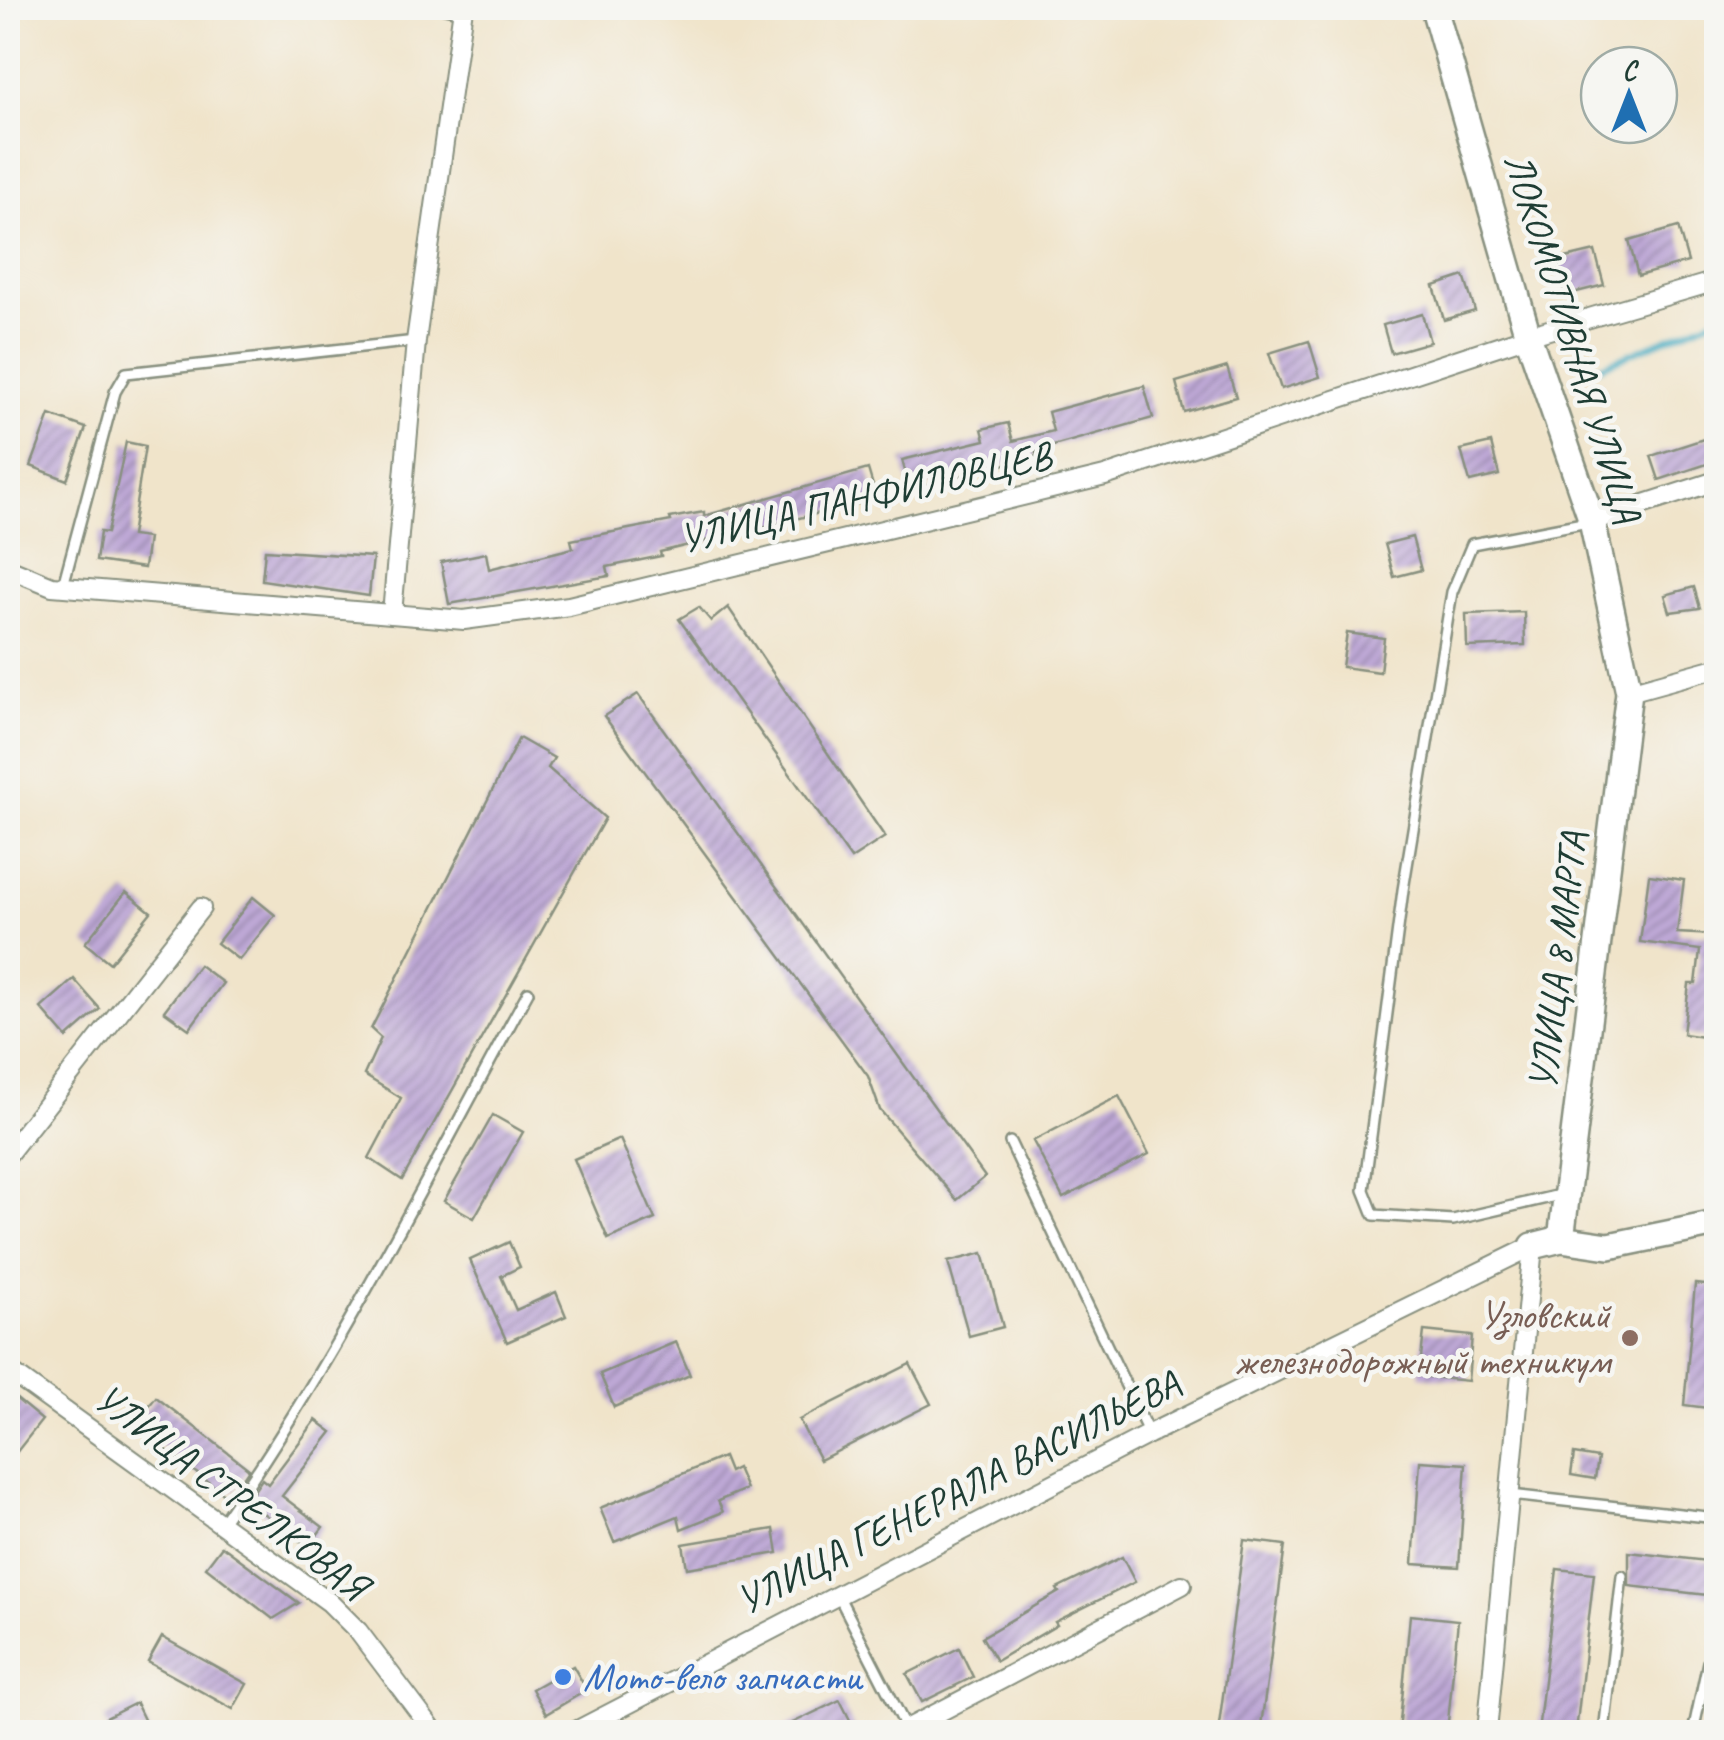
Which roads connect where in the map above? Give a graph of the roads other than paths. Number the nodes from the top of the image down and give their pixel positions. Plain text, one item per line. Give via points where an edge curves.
1 (1434, 8) edge
2 (456, 9) edge
3 (1716, 281) edge
4 (1528, 336) junction
5 (416, 341) junction
6 (1716, 482) edge
7 (1592, 521) junction
8 (8, 568) edge
9 (65, 578) dead end
10 (392, 614) junction
11 (1716, 668) edge
12 (1629, 692) junction
13 (201, 908) dead end
14 (528, 992) dead end
15 (1010, 1142) dead end
16 (8, 1154) edge
17 (1567, 1193) junction
18 (1716, 1224) edge
19 (1561, 1239) junction
20 (1533, 1246) junction
21 (8, 1370) edge
22 (1149, 1434) junction
23 (1511, 1495) junction
24 (1716, 1518) edge
25 (220, 1524) junction
26 (1622, 1576) dead end
27 (1182, 1585) dead end
28 (838, 1595) junction
29 (1708, 1662) dead end
30 (904, 1731) edge
31 (434, 1732) edge
32 (574, 1732) edge
33 (1487, 1732) edge
34 (1604, 1732) edge
35 (1693, 1732) edge

1 - 4 main road, ЛОКОМОТИВНАЯ УЛИЦА
2 - 5 street
3 - 4 street, УЛИЦА ПАНФИЛОВЦЕВ
4 - 7 main road, ЛОКОМОТИВНАЯ УЛИЦА
4 - 10 street, УЛИЦА ПАНФИЛОВЦЕВ via 1104,476 569,606 464,620
5 - 9 lane via 126,373 115,392
5 - 10 street
6 - 7 street
7 - 12 main road, ЛОКОМОТИВНАЯ УЛИЦА
7 - 17 lane via 1472,544 1452,592 1403,890 1364,1190 1374,1215 1453,1220
8 - 10 street, УЛИЦА ПАНФИЛОВЦЕВ via 52,586
11 - 12 street
12 - 17 main road, УЛИЦА 8 МАРТА
13 - 16 street
14 - 25 lane via 338,1346
15 - 22 lane
17 - 19 main road, УЛИЦА 8 МАРТА
18 - 19 main road, УЛИЦА ГЕНЕРАЛА ВАСИЛЬЕВА via 1609,1246
19 - 20 main road, УЛИЦА ГЕНЕРАЛА ВАСИЛЬЕВА
20 - 22 street, УЛИЦА ГЕНЕРАЛА ВАСИЛЬЕВА
20 - 23 street
21 - 25 street, УЛИЦА СТРЕЛКОВАЯ
22 - 28 street, УЛИЦА ГЕНЕРАЛА ВАСИЛЬЕВА
23 - 24 lane
23 - 33 street
25 - 31 street, УЛИЦА СТРЕЛКОВАЯ via 329,1602
26 - 34 lane
27 - 30 street
28 - 30 lane
28 - 32 street, УЛИЦА ГЕНЕРАЛА ВАСИЛЬЕВА
29 - 35 lane

